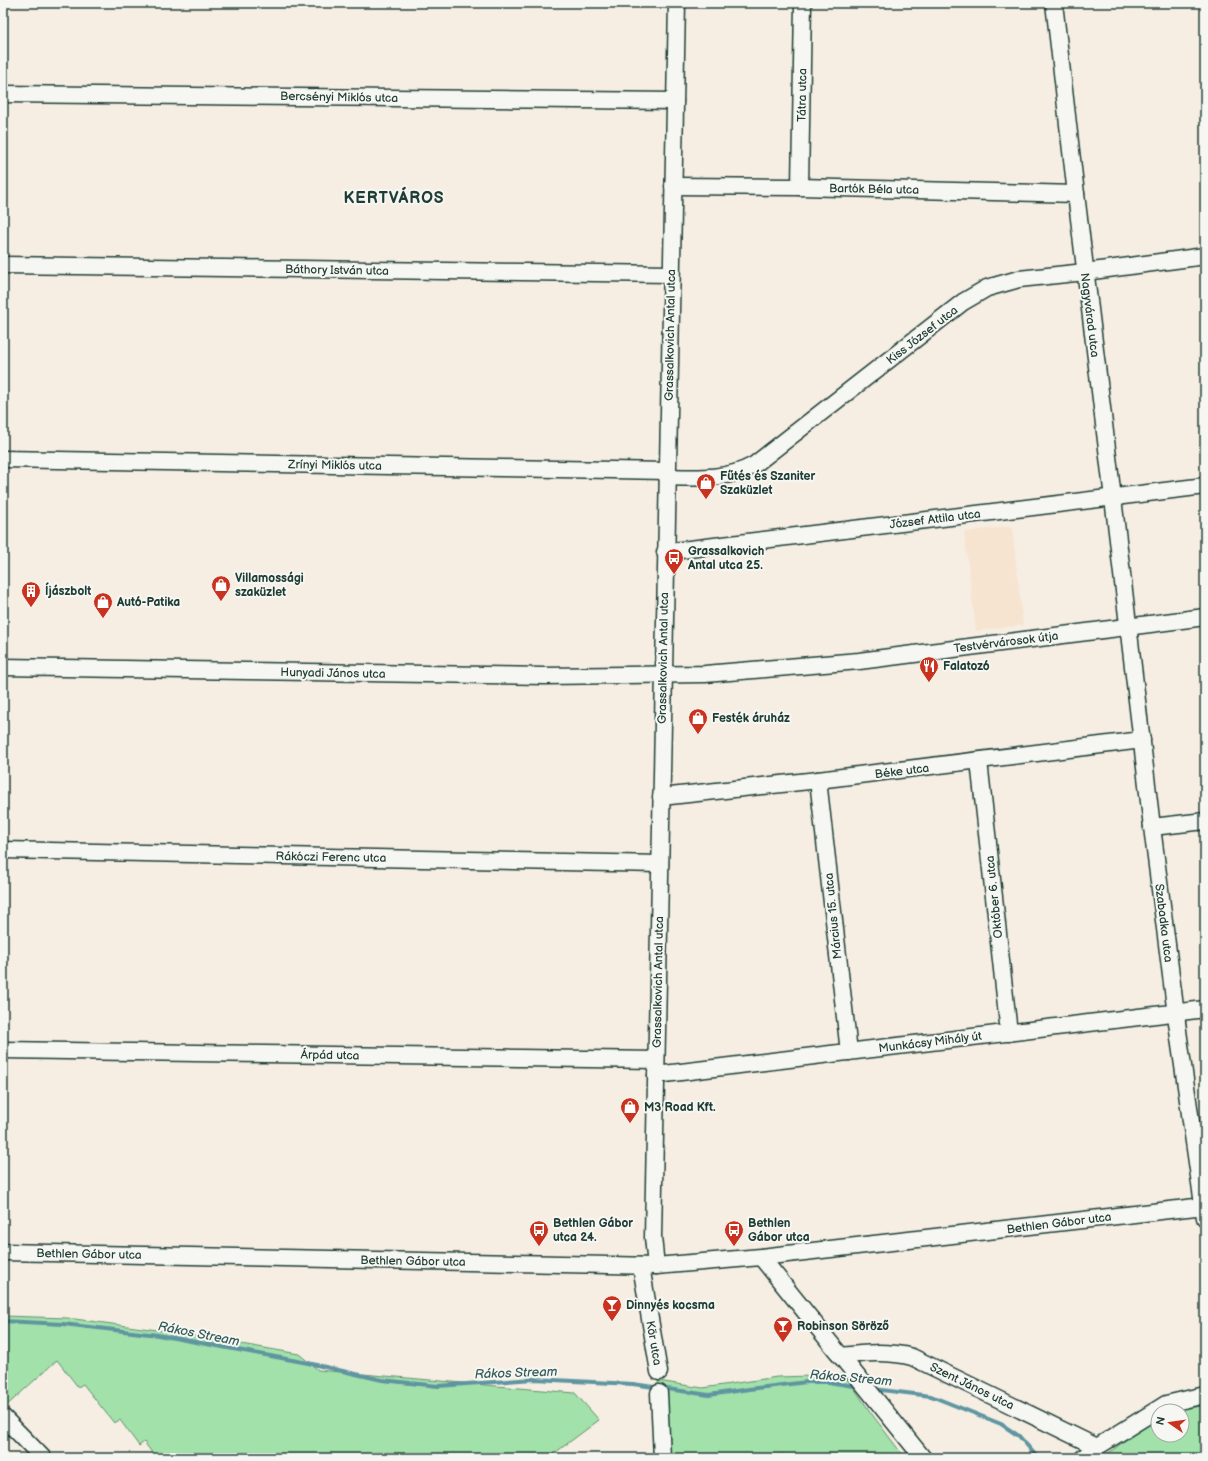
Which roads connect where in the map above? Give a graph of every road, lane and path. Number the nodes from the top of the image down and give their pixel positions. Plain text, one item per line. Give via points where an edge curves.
1 (677, 3) edge
2 (804, 3) edge
3 (1054, 3) edge
4 (3, 94) edge
5 (674, 101) junction
6 (672, 186) junction
7 (800, 187) junction
8 (1076, 194) junction
9 (1205, 256) edge
10 (3, 264) edge
11 (1085, 272) junction
12 (671, 274) junction
13 (3, 460) edge
14 (667, 474) junction
15 (1205, 486) edge
16 (1113, 498) junction
17 (665, 552) junction
18 (1205, 617) edge
19 (1129, 626) junction
20 (3, 667) edge
21 (663, 675) junction
22 (1142, 740) junction
23 (979, 761) junction
24 (818, 780) junction
25 (661, 797) junction
26 (1205, 821) edge
27 (1152, 827) junction
28 (3, 850) edge
29 (660, 864) junction
30 (1205, 1009) edge
31 (1175, 1013) junction
32 (1009, 1033) junction
33 (3, 1050) edge
34 (849, 1052) junction
35 (656, 1067) junction
36 (1204, 1212) edge
37 (3, 1252) edge
38 (760, 1257) junction
39 (648, 1266) junction
40 (840, 1356) junction
41 (658, 1372) dead end
42 (659, 1393) dead end
43 (1205, 1395) edge
44 (3, 1417) edge
45 (1097, 1447) junction
46 (43, 1458) edge
47 (662, 1458) edge
48 (923, 1458) edge
49 (1083, 1458) edge

1 - 5 street, Grassalkovich Antal utca
2 - 7 street, Tátra utca
3 - 8 street, Nagyvárad utca
4 - 5 street, Bercsényi Miklós utca
5 - 6 street, Grassalkovich Antal utca
6 - 7 street, Bartók Béla utca
6 - 12 street, Grassalkovich Antal utca
7 - 8 street, Bartók Béla utca
8 - 11 street, Nagyvárad utca
9 - 11 street, Kiss József utca
10 - 12 street, Báthory István utca
11 - 14 street, Kiss József utca via 1019,280 987,288 963,302 754,465 742,471 724,476 687,478
11 - 16 street, Nagyvárad utca
12 - 14 street, Grassalkovich Antal utca
13 - 14 street, Zrínyi Miklós utca
14 - 17 street, Grassalkovich Antal utca
15 - 16 street, József Attila utca
16 - 17 street, József Attila utca
16 - 19 street, Nagyvárad utca
17 - 21 street, Grassalkovich Antal utca
18 - 19 street, Testvérvárosok útja
19 - 21 street, Testvérvárosok útja via 859,661
19 - 22 street, Szabadka utca
20 - 21 street, Hunyadi János utca via 544,676
21 - 25 street, Grassalkovich Antal utca
22 - 23 street, Béke utca
22 - 27 street, Szabadka utca
23 - 24 street, Béke utca
23 - 32 street, Október 6. utca
24 - 25 street, Béke utca
24 - 34 street, Március 15. utca
25 - 29 street, Grassalkovich Antal utca
26 - 27 street
27 - 31 street, Szabadka utca
28 - 29 street, Rákóczi Ferenc utca
29 - 35 street, Grassalkovich Antal utca
30 - 31 street, Munkácsy Mihály út
31 - 32 street, Munkácsy Mihály út
31 - 36 street, Szabadka utca
32 - 34 street, Munkácsy Mihály út
33 - 35 street, Árpád utca
34 - 35 street, Munkácsy Mihály út
35 - 39 street, Grassalkovich Antal utca via 653,1237
36 - 38 street, Bethlen Gábor utca
37 - 39 street, Bethlen Gábor utca
38 - 39 street, Bethlen Gábor utca
38 - 40 street
39 - 41 street, Kör utca
40 - 45 street, Szent János utca via 885,1352 912,1357
40 - 48 street
42 - 47 street
43 - 45 street via 1166,1404
44 - 46 street
45 - 49 street

